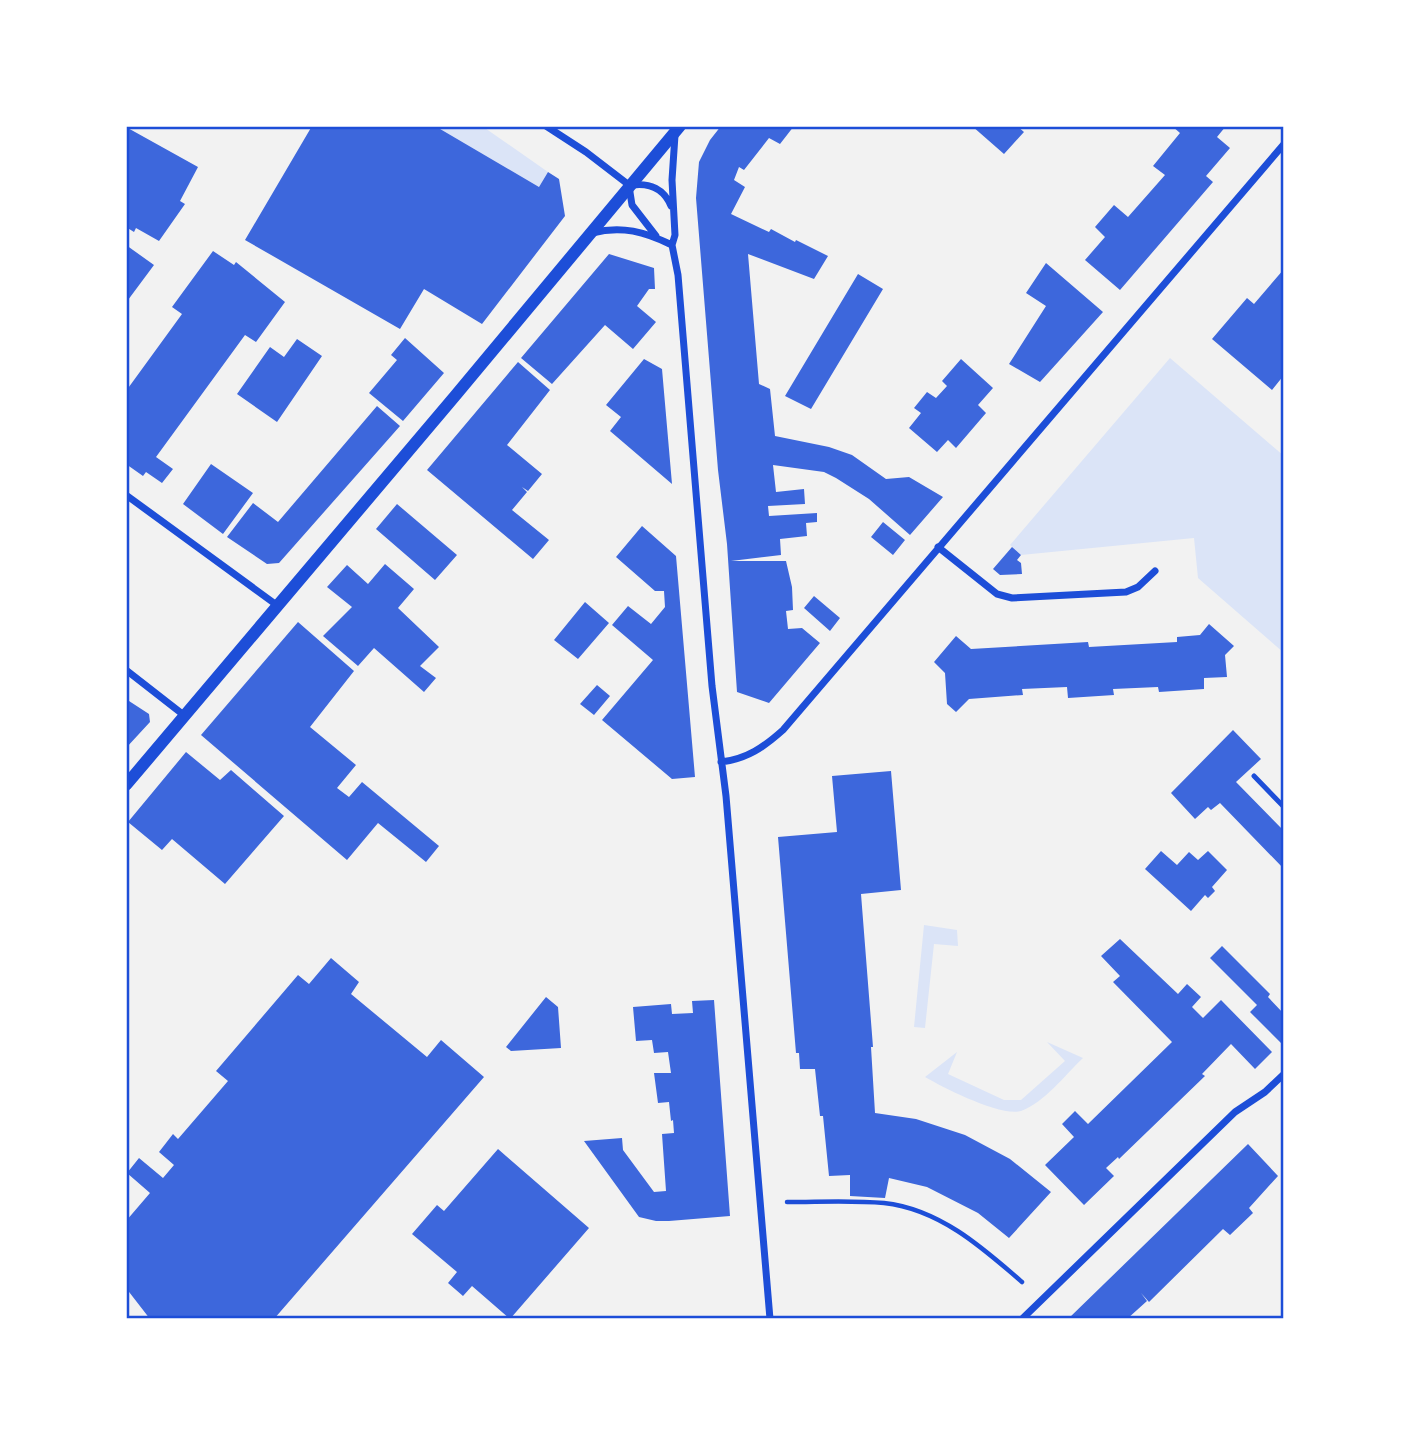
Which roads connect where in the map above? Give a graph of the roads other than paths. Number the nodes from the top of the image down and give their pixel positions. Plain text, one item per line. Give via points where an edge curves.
1 (546, 126) edge
2 (678, 128) edge
3 (1284, 144) edge
4 (629, 186) junction
5 (673, 211) junction
6 (587, 235) junction
7 (657, 238) junction
8 (672, 245) junction
9 (126, 495) edge
10 (938, 547) junction
11 (1155, 571) dead end
12 (278, 606) junction
13 (126, 670) edge
14 (185, 716) junction
15 (721, 762) junction
16 (1254, 776) dead end
17 (126, 785) edge
18 (1284, 807) edge
19 (1284, 1074) edge
20 (771, 1319) edge
21 (1022, 1319) edge

1 - 4 street
2 - 4 street
2 - 5 street
3 - 10 street
4 - 5 street via 653,186
4 - 6 street
4 - 7 street via 632,205
5 - 8 street
6 - 7 street via 628,229
6 - 12 street
7 - 8 street
8 - 15 street
9 - 12 street
10 - 11 street via 997,594 1012,598 1126,592
10 - 15 street via 783,730 749,755
12 - 14 street
13 - 14 street
14 - 17 street
15 - 20 street
16 - 18 lane
19 - 21 street via 1236,1112

